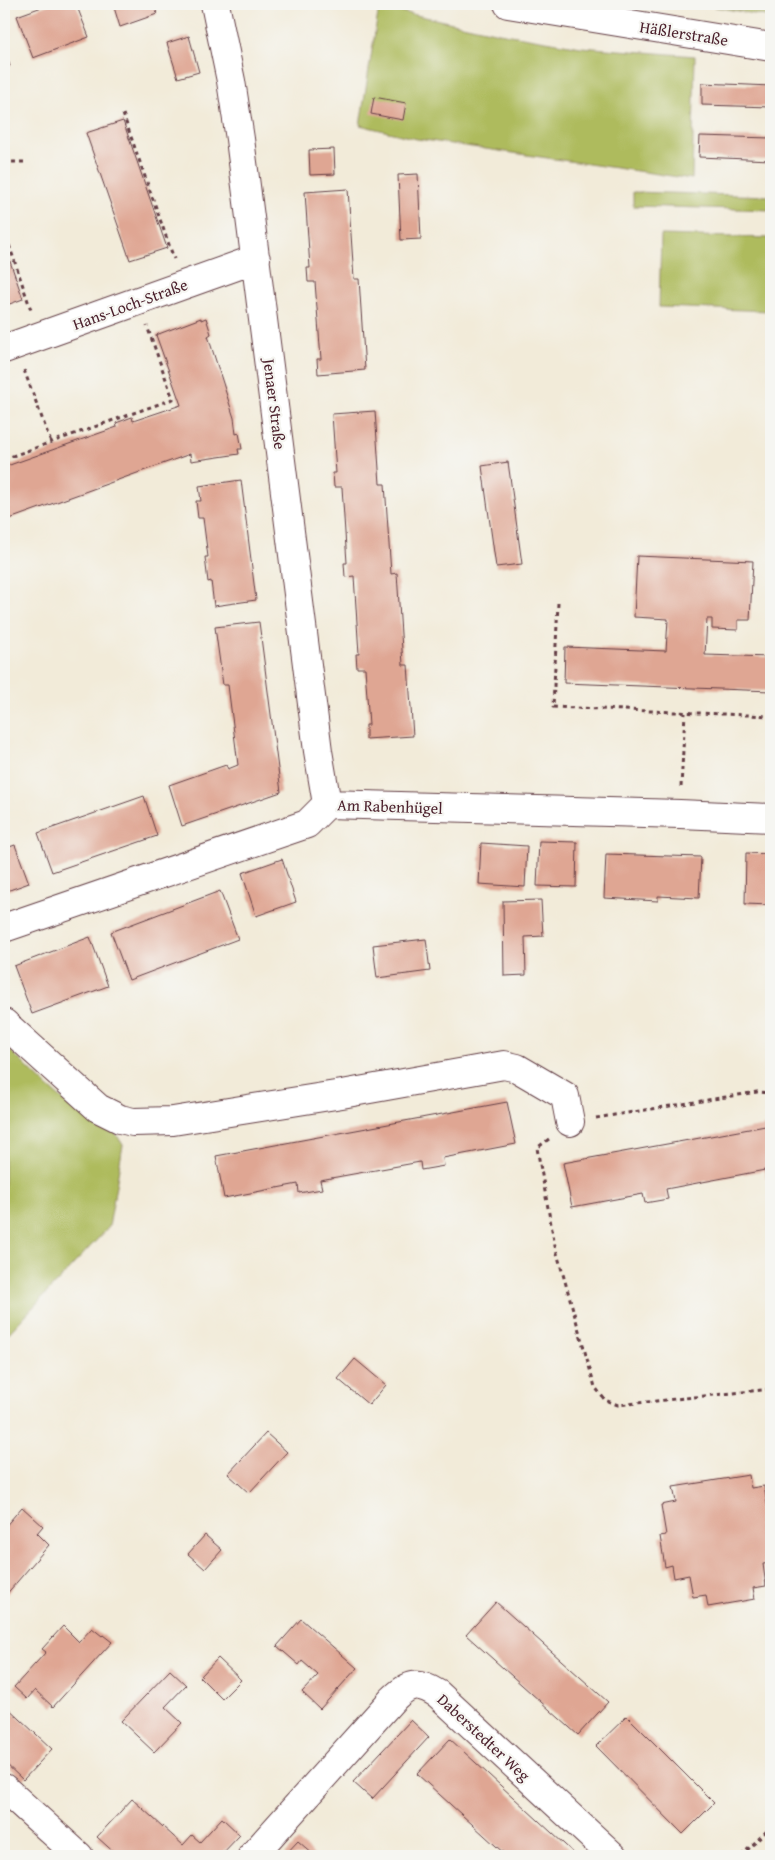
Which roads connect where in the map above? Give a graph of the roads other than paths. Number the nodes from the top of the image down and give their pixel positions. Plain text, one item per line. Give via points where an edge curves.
1 (215, 4) edge
2 (523, 5) edge
3 (771, 47) edge
4 (256, 260) junction
5 (4, 349) edge
6 (327, 804) junction
7 (771, 818) edge
8 (4, 928) edge
9 (4, 1023) edge
10 (570, 1122) road end
11 (4, 1788) edge
12 (78, 1856) edge
13 (252, 1856) edge
14 (613, 1856) edge

1 - 4 street, Jenaer Straße via 231,81
2 - 3 street, Häßlerstraße
4 - 5 street, Hans-Loch-Straße
4 - 6 street, Jenaer Straße
6 - 7 street, Am Rabenhügel
6 - 8 street, Am Rabenhügel via 307,824
9 - 10 street via 98,1108 133,1122 173,1122 504,1065 517,1068 565,1096
11 - 12 street
13 - 14 street, Daberstedter Weg via 392,1700 403,1689 414,1685 427,1687 438,1694

